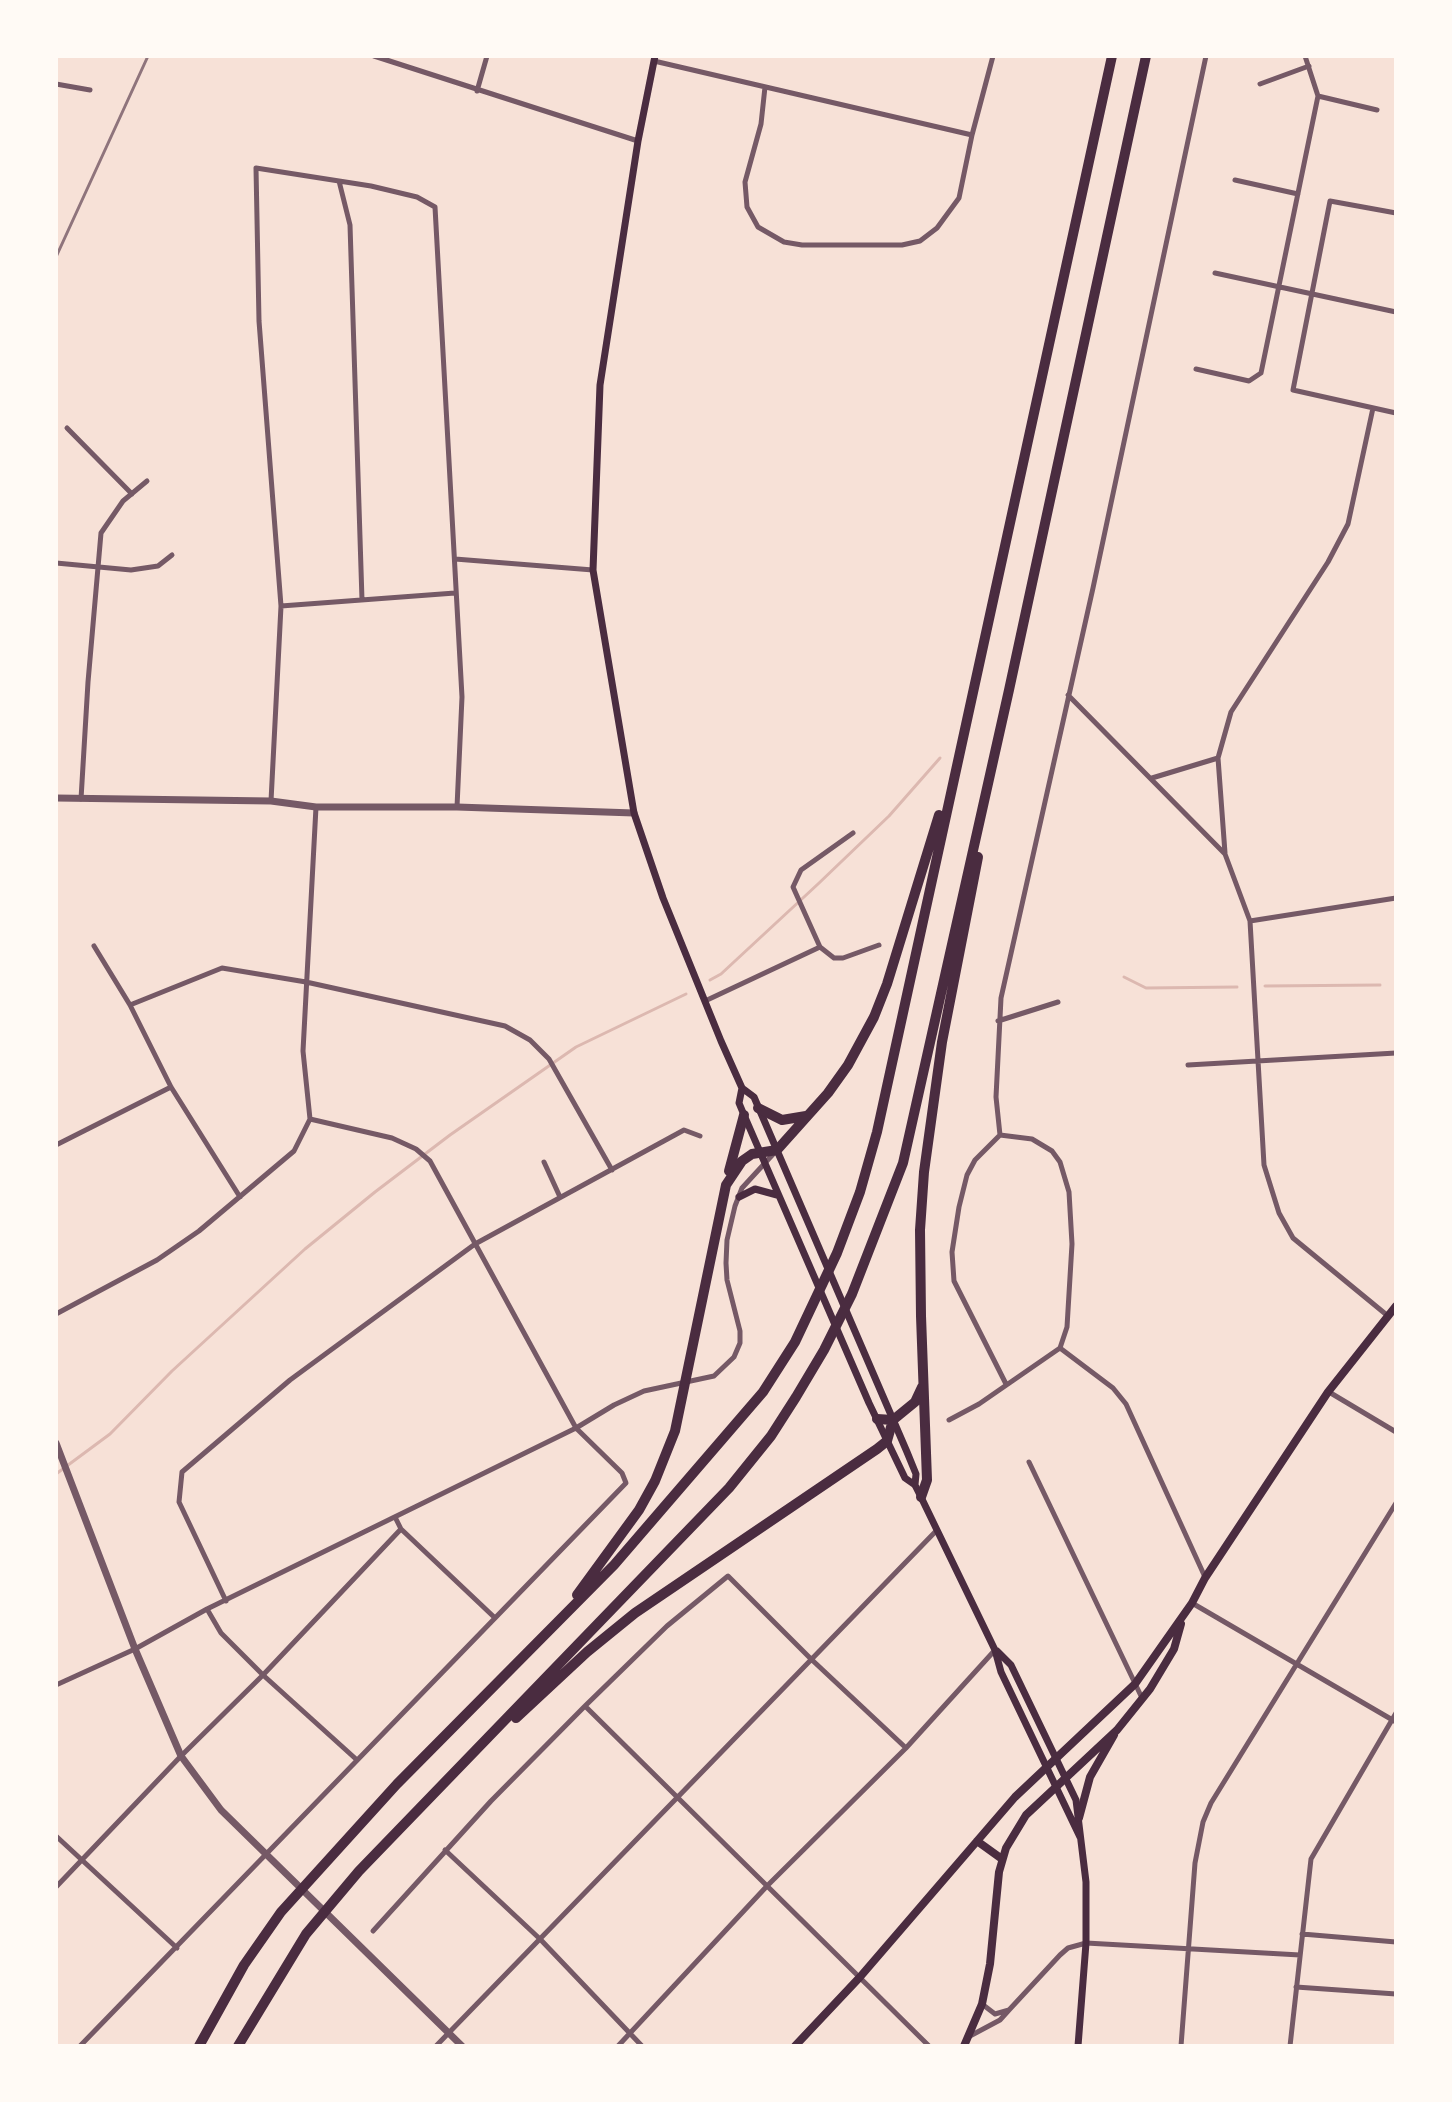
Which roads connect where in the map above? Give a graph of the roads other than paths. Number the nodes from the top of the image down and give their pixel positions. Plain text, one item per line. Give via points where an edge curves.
1 (374, 56) edge
2 (487, 56) edge
3 (993, 56) edge
4 (1112, 56) edge
5 (1146, 56) edge
6 (1206, 56) edge
7 (1305, 56) edge
8 (654, 58) edge
9 (1309, 66) junction
10 (56, 84) edge
11 (1260, 84) dead end
12 (765, 87) junction
13 (90, 90) dead end
14 (477, 91) junction
15 (1318, 96) junction
16 (1377, 110) dead end
17 (972, 135) junction
18 (638, 141) junction
19 (1235, 180) dead end
20 (339, 181) junction
21 (1298, 194) junction
22 (1396, 213) edge
23 (1215, 273) dead end
24 (1280, 288) junction
25 (1311, 295) junction
26 (1396, 312) edge
27 (1196, 369) dead end
28 (1373, 408) junction
29 (1396, 413) edge
30 (67, 428) dead end
31 (147, 481) dead end
32 (132, 494) junction
33 (172, 555) dead end
34 (455, 559) junction
35 (56, 563) edge
36 (97, 568) junction
37 (593, 570) junction
38 (455, 593) junction
39 (362, 600) junction
40 (281, 606) junction
41 (1068, 695) junction
42 (1218, 758) junction
43 (1152, 778) junction
44 (952, 784) junction
45 (56, 798) edge
46 (81, 800) junction
47 (271, 801) junction
48 (316, 807) junction
49 (457, 807) junction
50 (634, 813) junction
51 (981, 818) junction
52 (853, 833) dead end
53 (1225, 854) junction
54 (1396, 898) edge
55 (1250, 921) junction
56 (879, 945) dead end
57 (94, 946) dead end
58 (820, 947) junction
59 (306, 982) junction
60 (704, 1002) junction
61 (1058, 1002) dead end
62 (130, 1005) junction
63 (998, 1021) junction
64 (1396, 1053) edge
65 (1257, 1062) junction
66 (1188, 1065) dead end
67 (171, 1087) junction
68 (742, 1088) junction
69 (758, 1108) junction
70 (744, 1115) junction
71 (806, 1116) junction
72 (310, 1119) junction
73 (1000, 1135) junction
74 (700, 1136) dead end
75 (56, 1145) edge
76 (777, 1150) junction
77 (762, 1159) junction
78 (544, 1162) dead end
79 (612, 1170) junction
80 (726, 1185) junction
81 (778, 1195) junction
82 (240, 1197) junction
83 (560, 1197) junction
84 (739, 1197) junction
85 (475, 1244) junction
86 (1396, 1306) edge
87 (56, 1314) edge
88 (1388, 1316) junction
89 (1060, 1348) junction
90 (685, 1382) junction
91 (1006, 1384) junction
92 (923, 1385) junction
93 (1328, 1392) junction
94 (877, 1419) junction
95 (893, 1420) junction
96 (949, 1420) dead end
97 (576, 1428) junction
98 (1396, 1432) edge
99 (887, 1441) junction
100 (58, 1447) edge
101 (1029, 1462) dead end
102 (915, 1485) junction
103 (921, 1497) junction
104 (1396, 1503) edge
105 (395, 1517) junction
106 (401, 1529) junction
107 (937, 1530) junction
108 (1205, 1578) junction
109 (226, 1601) junction
110 (1192, 1603) junction
111 (207, 1609) junction
112 (1184, 1615) junction
113 (494, 1617) junction
114 (555, 1626) junction
115 (135, 1649) junction
116 (995, 1650) junction
117 (811, 1659) junction
118 (1296, 1662) junction
119 (263, 1675) junction
120 (1135, 1684) junction
121 (56, 1685) edge
122 (1142, 1699) junction
123 (585, 1706) junction
124 (1396, 1713) edge
125 (1394, 1721) edge
126 (1117, 1730) junction
127 (906, 1748) junction
128 (181, 1756) junction
129 (1058, 1758) junction
130 (357, 1760) junction
131 (1048, 1766) junction
132 (457, 1770) junction
133 (1067, 1777) junction
134 (1056, 1787) junction
135 (677, 1797) junction
136 (1079, 1818) junction
137 (56, 1836) edge
138 (1080, 1837) junction
139 (977, 1841) junction
140 (445, 1850) junction
141 (266, 1854) junction
142 (1002, 1859) junction
143 (81, 1861) junction
144 (767, 1886) junction
145 (56, 1887) edge
146 (373, 1931) dead end
147 (1302, 1934) junction
148 (540, 1939) junction
149 (1396, 1942) edge
150 (1086, 1943) junction
151 (177, 1948) junction
152 (1188, 1949) junction
153 (1300, 1955) junction
154 (860, 1977) junction
155 (1296, 1987) junction
156 (1396, 1994) edge
157 (982, 2004) junction
158 (1009, 2010) junction
159 (448, 2033) junction
160 (629, 2034) junction
161 (970, 2037) junction
162 (80, 2046) edge
163 (199, 2046) edge
164 (238, 2046) edge
165 (436, 2046) edge
166 (462, 2046) edge
167 (618, 2046) edge
168 (642, 2046) edge
169 (795, 2046) edge
170 (929, 2046) edge
171 (964, 2046) edge
172 (1078, 2046) edge
173 (1181, 2046) edge
174 (1290, 2046) edge

1 - 14 street
2 - 14 street
3 - 17 street
4 - 44 highway
5 - 51 highway
6 - 41 street
7 - 9 street
8 - 12 street
8 - 18 main road
9 - 11 street
9 - 15 street
10 - 13 street
12 - 17 street
12 - 17 street via 745,182 747,207 758,227 784,242 920,241 959,198
14 - 18 street
15 - 16 street
15 - 21 street
18 - 37 main road via 600,385
19 - 21 street
20 - 34 street via 417,197 435,207
20 - 39 street via 350,225
20 - 40 street via 256,168 259,321
21 - 24 street
22 - 25 street via 1330,201
23 - 24 street
24 - 25 street
24 - 27 street via 1261,373 1249,381
25 - 26 street
25 - 28 street via 1293,390
28 - 29 street
28 - 42 street via 1348,524 1231,712
30 - 32 street
31 - 32 street
32 - 36 street via 101,533
33 - 36 street via 158,566
34 - 37 street
34 - 38 street
35 - 36 street
36 - 46 street
37 - 50 main road
38 - 39 street
38 - 49 street via 462,697
39 - 40 street
40 - 47 street
41 - 43 street
41 - 63 street
42 - 43 street
42 - 53 street
43 - 53 street
44 - 71 highway via 874,1017 848,1065
44 - 114 highway via 877,1132 837,1253 795,1342 763,1392
45 - 46 street
46 - 47 street
47 - 48 street
48 - 49 street
48 - 59 street
49 - 50 street
50 - 60 main road
51 - 92 highway via 977,872 942,1042 924,1172
51 - 132 highway via 903,1163 875,1240 824,1350 771,1436 729,1488
52 - 58 street via 801,870 793,887
53 - 55 street
54 - 55 street
55 - 65 street
56 - 58 street via 843,958
57 - 62 street
58 - 60 street
59 - 62 street via 222,968
59 - 72 street via 303,1051
59 - 79 street via 505,1026 530,1040 549,1059
60 - 68 main road
61 - 63 street
62 - 67 street
63 - 73 street
64 - 65 street
65 - 66 street
65 - 88 street via 1264,1165 1279,1213 1293,1238
67 - 75 street
67 - 82 street
68 - 69 main road
68 - 70 main road via 739,1103
69 - 71 highway via 782,1120
69 - 76 main road
70 - 77 main road
70 - 80 highway
71 - 76 highway
72 - 82 street via 294,1151
72 - 85 street via 392,1138 416,1149 447,1187
73 - 89 street via 1032,1139 1052,1151 1069,1192 1071,1274
73 - 91 street via 967,1175 952,1252 954,1281
74 - 79 street via 684,1130
76 - 77 highway
76 - 95 main road
77 - 80 highway via 742,1161
77 - 81 main road
77 - 84 street
78 - 83 street
79 - 83 street
80 - 90 highway
81 - 84 main road via 755,1189
81 - 94 main road
82 - 87 street via 157,1260
83 - 85 street
84 - 90 street via 726,1263 740,1343 714,1376
85 - 97 street
85 - 109 street via 290,1380 182,1472 179,1502
86 - 88 main road
88 - 93 main road
89 - 91 street
89 - 108 street via 1126,1404
90 - 97 street via 644,1391
90 - 114 highway via 675,1431 655,1481 624,1534
91 - 96 street
92 - 95 highway via 915,1402
92 - 103 highway via 927,1480
93 - 98 street
93 - 108 main road
94 - 95 highway
94 - 99 main road
95 - 99 highway
95 - 102 main road via 916,1474
97 - 105 street
97 - 113 street via 626,1483
99 - 102 main road via 905,1478
99 - 132 highway via 635,1613
100 - 115 street
101 - 120 street
102 - 103 main road
103 - 107 main road
104 - 118 street
105 - 106 street
105 - 109 street
106 - 113 street
106 - 119 street
107 - 116 main road
107 - 117 street
108 - 110 main road
109 - 111 street
110 - 112 main road
110 - 118 street
111 - 115 street
111 - 119 street via 221,1633
112 - 120 main road
112 - 122 main road via 1174,1649
113 - 130 street
114 - 163 highway via 397,1784 281,1912
115 - 121 street
115 - 128 street
116 - 127 street
116 - 129 main road via 1011,1665
116 - 131 main road
117 - 123 street via 728,1576 667,1626
117 - 127 street
117 - 135 street
118 - 125 street
118 - 152 street via 1203,1822
119 - 128 street
119 - 130 street
120 - 122 street
120 - 129 main road
122 - 126 main road
123 - 135 street
123 - 140 street
124 - 125 street
125 - 147 street via 1311,1859
126 - 133 main road
126 - 136 main road via 1090,1777
127 - 144 street
128 - 141 street via 221,1810
128 - 143 street
129 - 131 main road
129 - 133 main road
130 - 141 street
131 - 134 main road
131 - 139 main road
132 - 164 highway via 306,1934
133 - 134 main road
133 - 136 main road
134 - 138 main road
134 - 142 main road via 1026,1815
135 - 144 street
135 - 148 street
136 - 138 main road
137 - 143 street
138 - 150 main road
139 - 142 main road
139 - 154 main road
140 - 146 street
140 - 148 street
141 - 151 street
141 - 159 street
142 - 157 main road
143 - 145 street
143 - 151 street
144 - 154 street
144 - 160 street
147 - 149 street
147 - 153 street
148 - 159 street
148 - 160 street
150 - 152 street
150 - 158 street via 1068,1948
150 - 172 main road
151 - 162 street
152 - 153 street
152 - 173 street
153 - 155 street
154 - 169 main road
154 - 170 street
155 - 156 street
155 - 174 street
157 - 158 street via 995,2014
157 - 161 main road
158 - 161 street
159 - 165 street
159 - 166 street
160 - 167 street
160 - 168 street
161 - 171 main road

